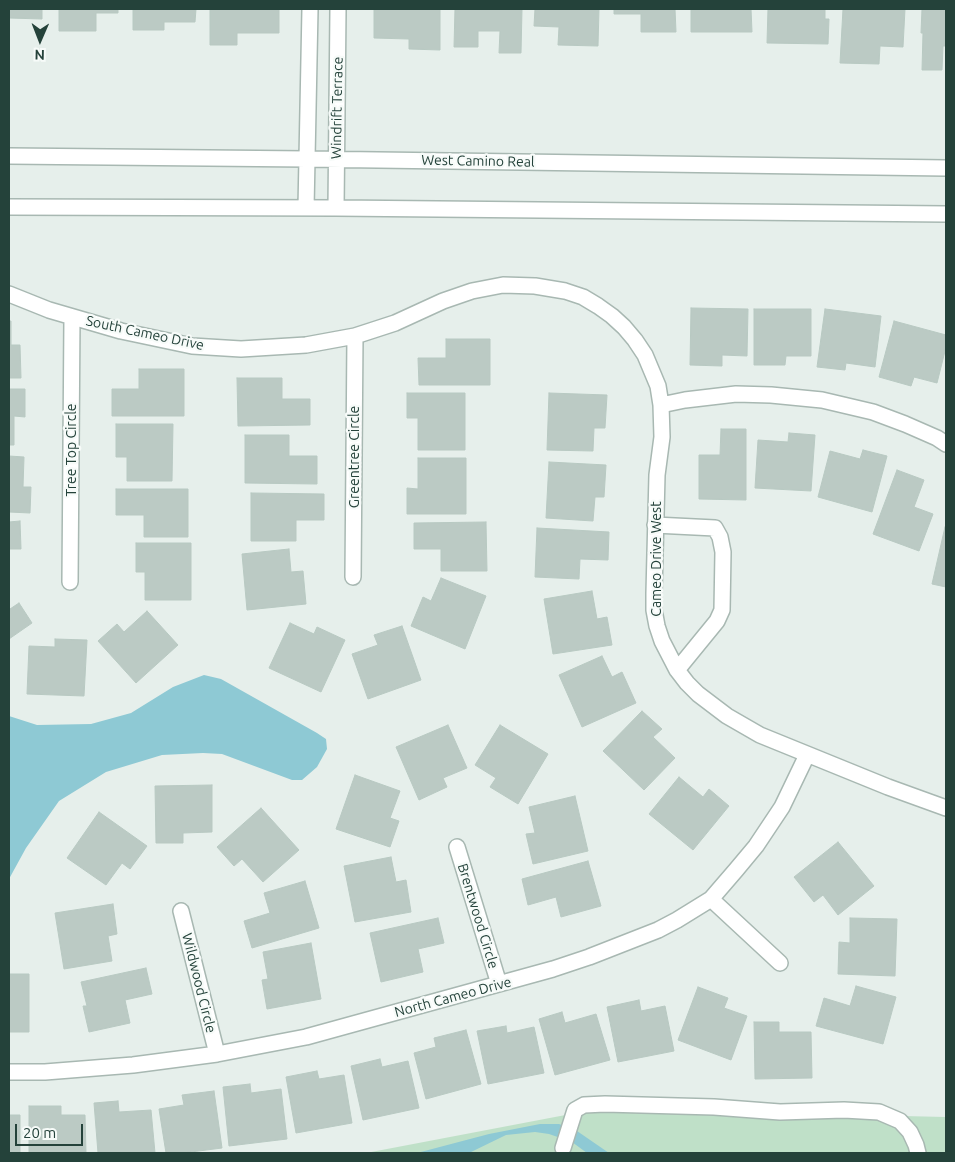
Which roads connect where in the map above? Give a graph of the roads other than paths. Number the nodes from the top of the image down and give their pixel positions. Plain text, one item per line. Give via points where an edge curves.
1 (310, 9) edge
2 (338, 9) edge
3 (9, 156) edge
4 (307, 159) junction
5 (337, 159) junction
6 (946, 168) edge
7 (9, 207) edge
8 (306, 208) junction
9 (336, 208) junction
10 (946, 214) edge
11 (9, 294) edge
12 (72, 317) junction
13 (624, 327) joint
14 (355, 336) junction
15 (661, 405) junction
16 (946, 444) edge
17 (655, 525) junction
18 (354, 577) dead end
19 (70, 582) dead end
20 (676, 670) junction
21 (807, 755) junction
22 (946, 808) edge
23 (457, 847) dead end
24 (711, 899) junction
25 (181, 911) dead end
26 (780, 963) dead end
27 (499, 984) junction
28 (217, 1054) junction
29 (9, 1072) edge
30 (563, 1148) dead end
31 (918, 1153) edge

1 - 4 street, Windrift Terrace
2 - 5 street, Windrift Terrace
3 - 4 street, West Camino Real
4 - 5 street, West Camino Real
4 - 8 street, Windrift Terrace
5 - 6 street, West Camino Real
5 - 9 street, Windrift Terrace
7 - 8 street
8 - 9 street
9 - 10 street
11 - 12 street, South Cameo Drive
12 - 14 street, South Cameo Drive via 192,346 241,349 306,345
12 - 19 street, Tree Top Circle
13 - 14 street, South Cameo Drive via 598,306 565,291 503,285 472,291
13 - 15 street, Cameo Drive West via 645,355 658,386
14 - 18 street, Greentree Circle
15 - 16 street via 736,394 822,400 873,412
15 - 17 street, Cameo Drive West via 662,437
17 - 20 street, Cameo Drive West via 654,610 662,641
17 - 20 street via 715,528 723,552 722,610 717,621
20 - 21 street, Cameo Drive West via 698,694 727,716 760,735
21 - 22 street, Cameo Drive West
21 - 24 street, North Cameo Drive via 782,807 756,846
23 - 27 street, Brentwood Circle
24 - 26 street
24 - 27 street, North Cameo Drive via 658,930 580,960
25 - 28 street, Wildwood Circle
27 - 28 street, North Cameo Drive via 306,1036
28 - 29 street, North Cameo Drive via 133,1065
30 - 31 street via 575,1110 584,1105 604,1104 780,1112 879,1112 900,1121 910,1132

